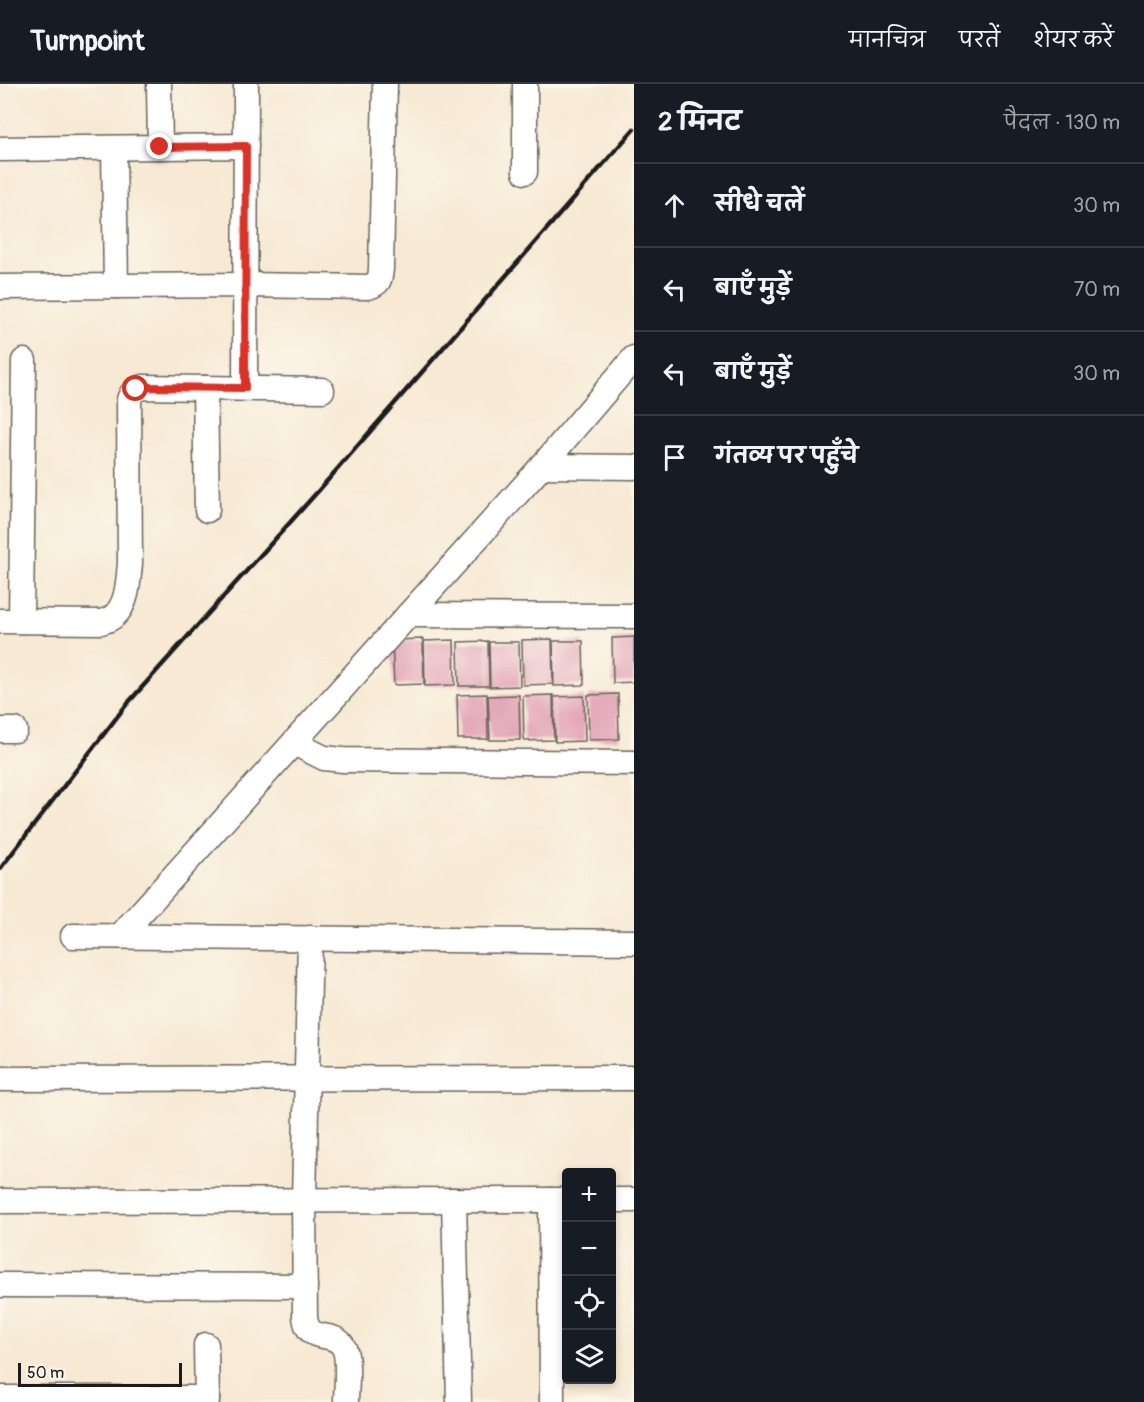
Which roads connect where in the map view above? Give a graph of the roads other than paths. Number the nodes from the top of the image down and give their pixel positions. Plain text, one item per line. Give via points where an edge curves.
1 (159, 84) edge
2 (246, 84) edge
3 (385, 84) edge
4 (525, 84) edge
5 (246, 146) junction
6 (160, 147) junction
7 (114, 148) junction
8 (0, 149) edge
9 (525, 172) dead end
10 (246, 285) junction
11 (116, 286) junction
12 (0, 287) edge
13 (634, 358) edge
14 (24, 361) dead end
15 (206, 388) junction
16 (245, 388) junction
17 (322, 390) dead end
18 (542, 466) junction
19 (634, 467) edge
20 (11, 479) edge
21 (207, 510) dead end
22 (408, 615) junction
23 (634, 616) edge
24 (11, 621) edge
25 (294, 743) junction
26 (634, 763) edge
27 (73, 936) dead end
28 (120, 936) junction
29 (310, 938) junction
30 (634, 942) edge
31 (634, 1078) edge
32 (0, 1079) edge
33 (307, 1079) junction
34 (304, 1200) junction
35 (454, 1200) junction
36 (559, 1200) edge
37 (616, 1200) edge
38 (634, 1200) edge
39 (0, 1201) edge
40 (0, 1285) edge
41 (305, 1286) junction
42 (206, 1345) dead end
43 (0, 1398) edge
44 (207, 1400) edge
45 (346, 1402) edge
46 (459, 1402) edge
47 (552, 1402) edge

1 - 6 street
2 - 5 street
3 - 10 street via 380,280 368,287
4 - 9 street
5 - 6 street
5 - 10 street
6 - 7 street
7 - 8 street
7 - 11 street
10 - 11 street
10 - 16 street
11 - 12 street
13 - 18 street
14 - 20 street
15 - 16 street
15 - 21 street
15 - 24 street via 143,387 130,394 130,564 128,587 114,617 100,622
16 - 17 street
18 - 19 street
18 - 22 street
20 - 24 street
22 - 23 street
22 - 25 street
25 - 26 street via 324,758 343,760
25 - 28 street
27 - 28 street
28 - 29 street
29 - 30 street
29 - 33 street
31 - 33 street
32 - 33 street
33 - 34 street
34 - 35 street
34 - 39 street
34 - 41 street
35 - 36 street
35 - 46 street
36 - 47 street
37 - 38 street
40 - 41 street
41 - 45 street via 306,1325 310,1332 339,1340 345,1348
42 - 44 street
43 - 44 street

